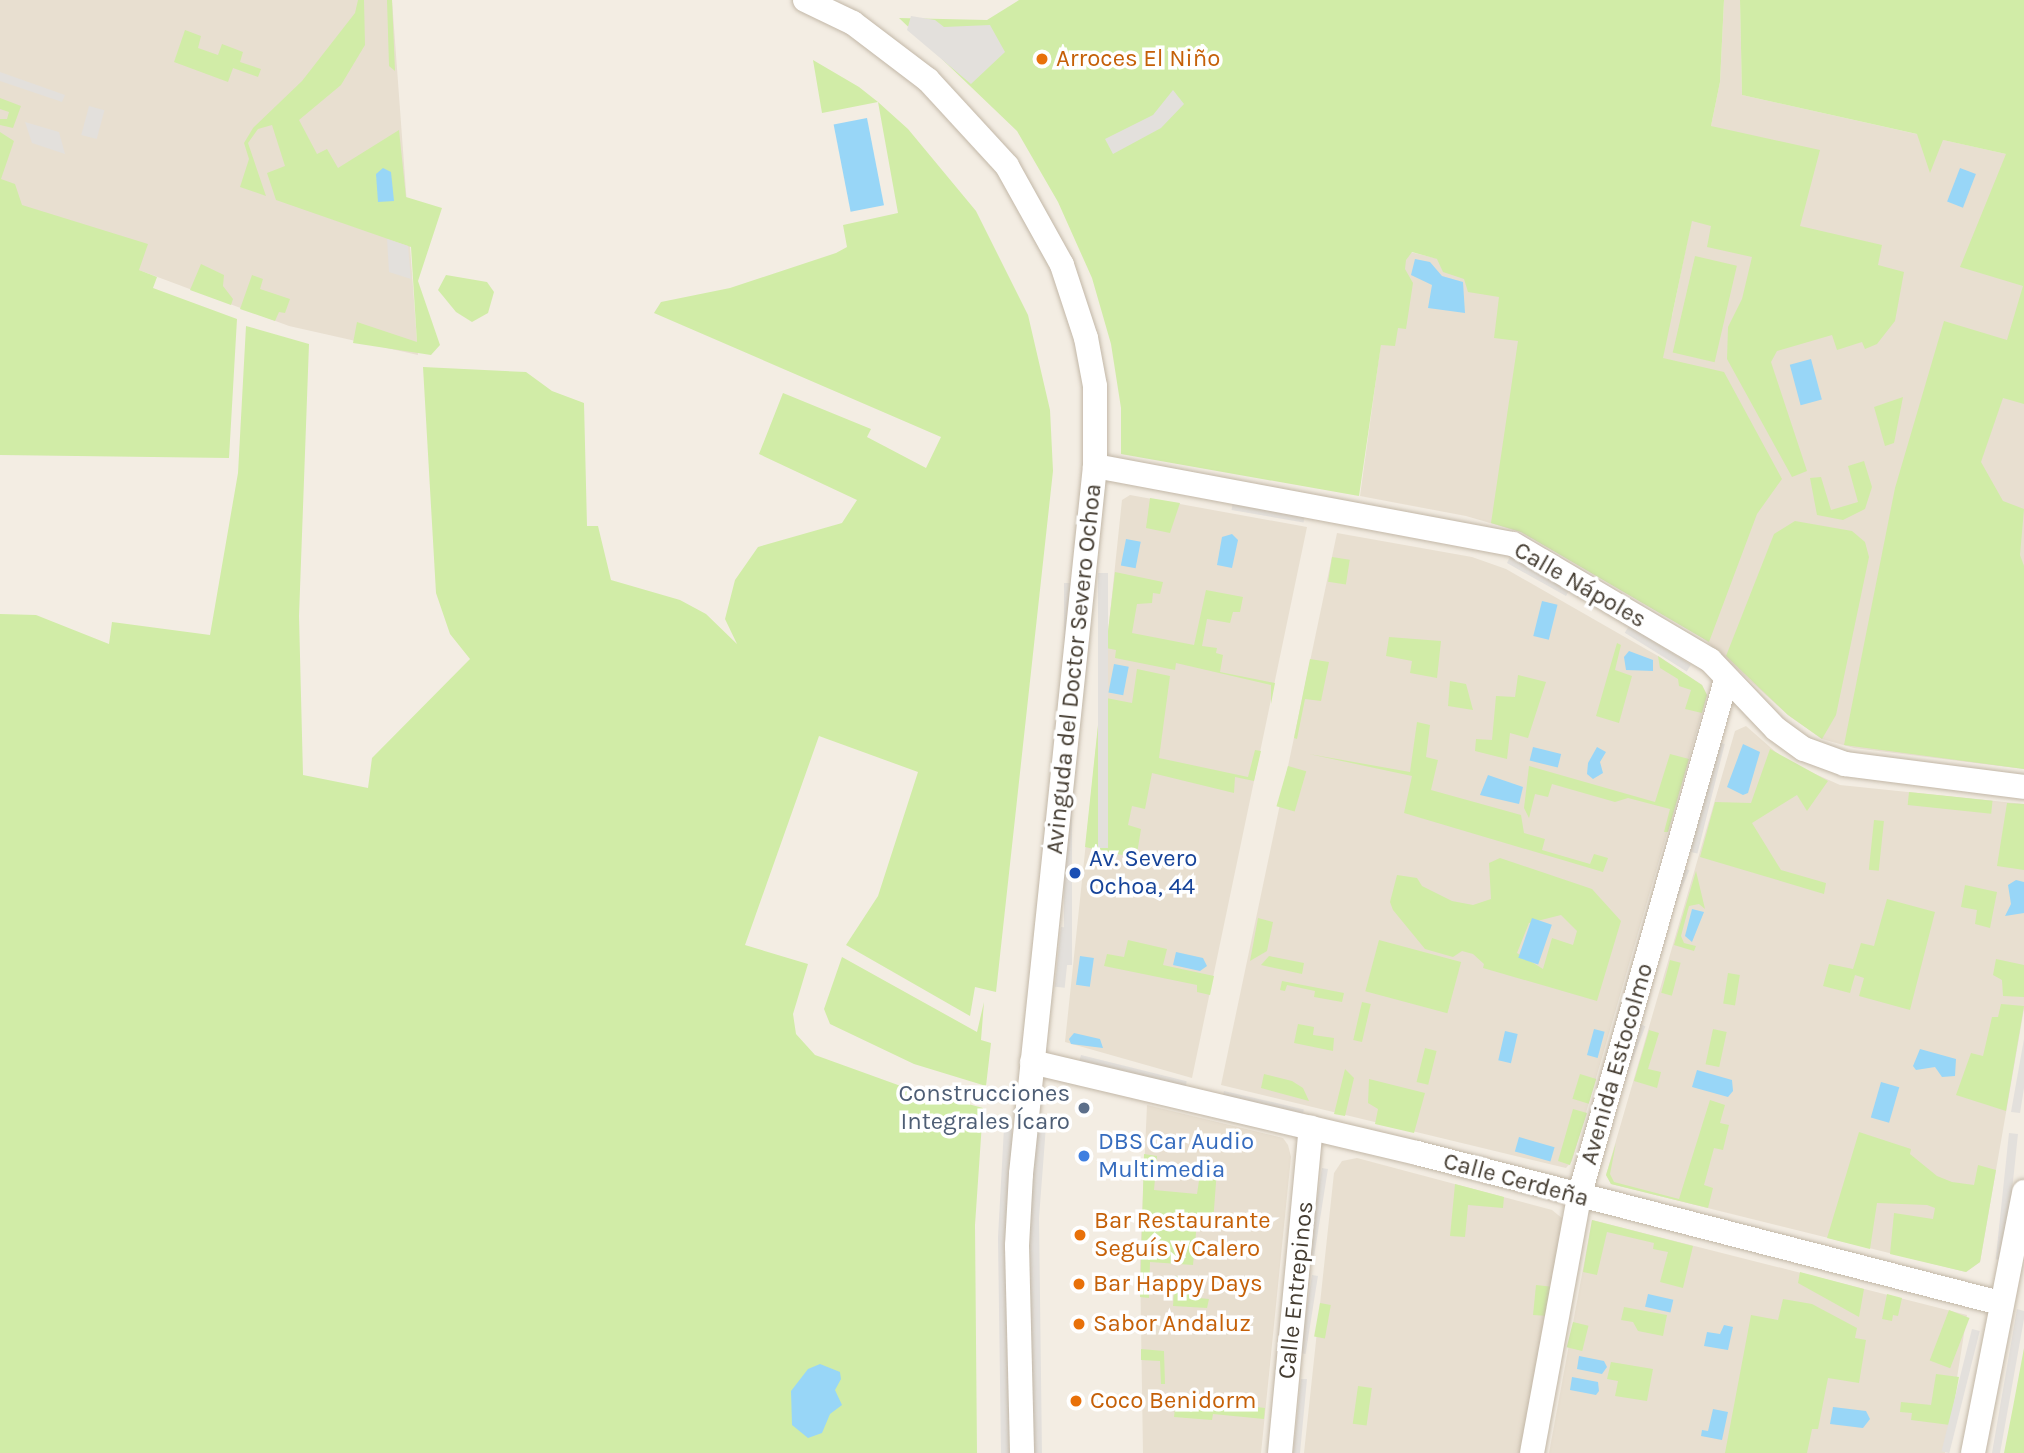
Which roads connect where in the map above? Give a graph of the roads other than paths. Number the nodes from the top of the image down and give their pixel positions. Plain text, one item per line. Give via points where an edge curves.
1 (805, 0) edge
2 (1095, 466) junction
3 (1726, 680) junction
4 (2024, 786) edge
5 (1032, 1062) junction
6 (1311, 1127) junction
7 (2024, 1192) edge
8 (1579, 1196) junction
9 (2000, 1303) junction
10 (1022, 1453) edge
11 (1280, 1453) edge
12 (1532, 1453) edge
13 (1973, 1453) edge

1 - 2 street, Avinguda del Doctor Severo Ochoa via 853,23 928,80 985,139 1037,214 1062,265 1086,338 1095,386
2 - 3 street, Calle Nápoles via 1513,544 1710,660
2 - 5 street, Avinguda del Doctor Severo Ochoa
3 - 4 street, Calle Nápoles via 1794,742 1845,764
3 - 8 street, Avenida Estocolmo
5 - 6 street, Calle Cerdeña
5 - 10 street, Avinguda del Doctor Severo Ochoa via 1017,1246
6 - 8 street, Calle Cerdeña
6 - 11 street, Calle Entrepinos
7 - 9 street
8 - 9 street, Calle Cerdeña
8 - 12 street, Avenida Estocolmo
9 - 13 street

